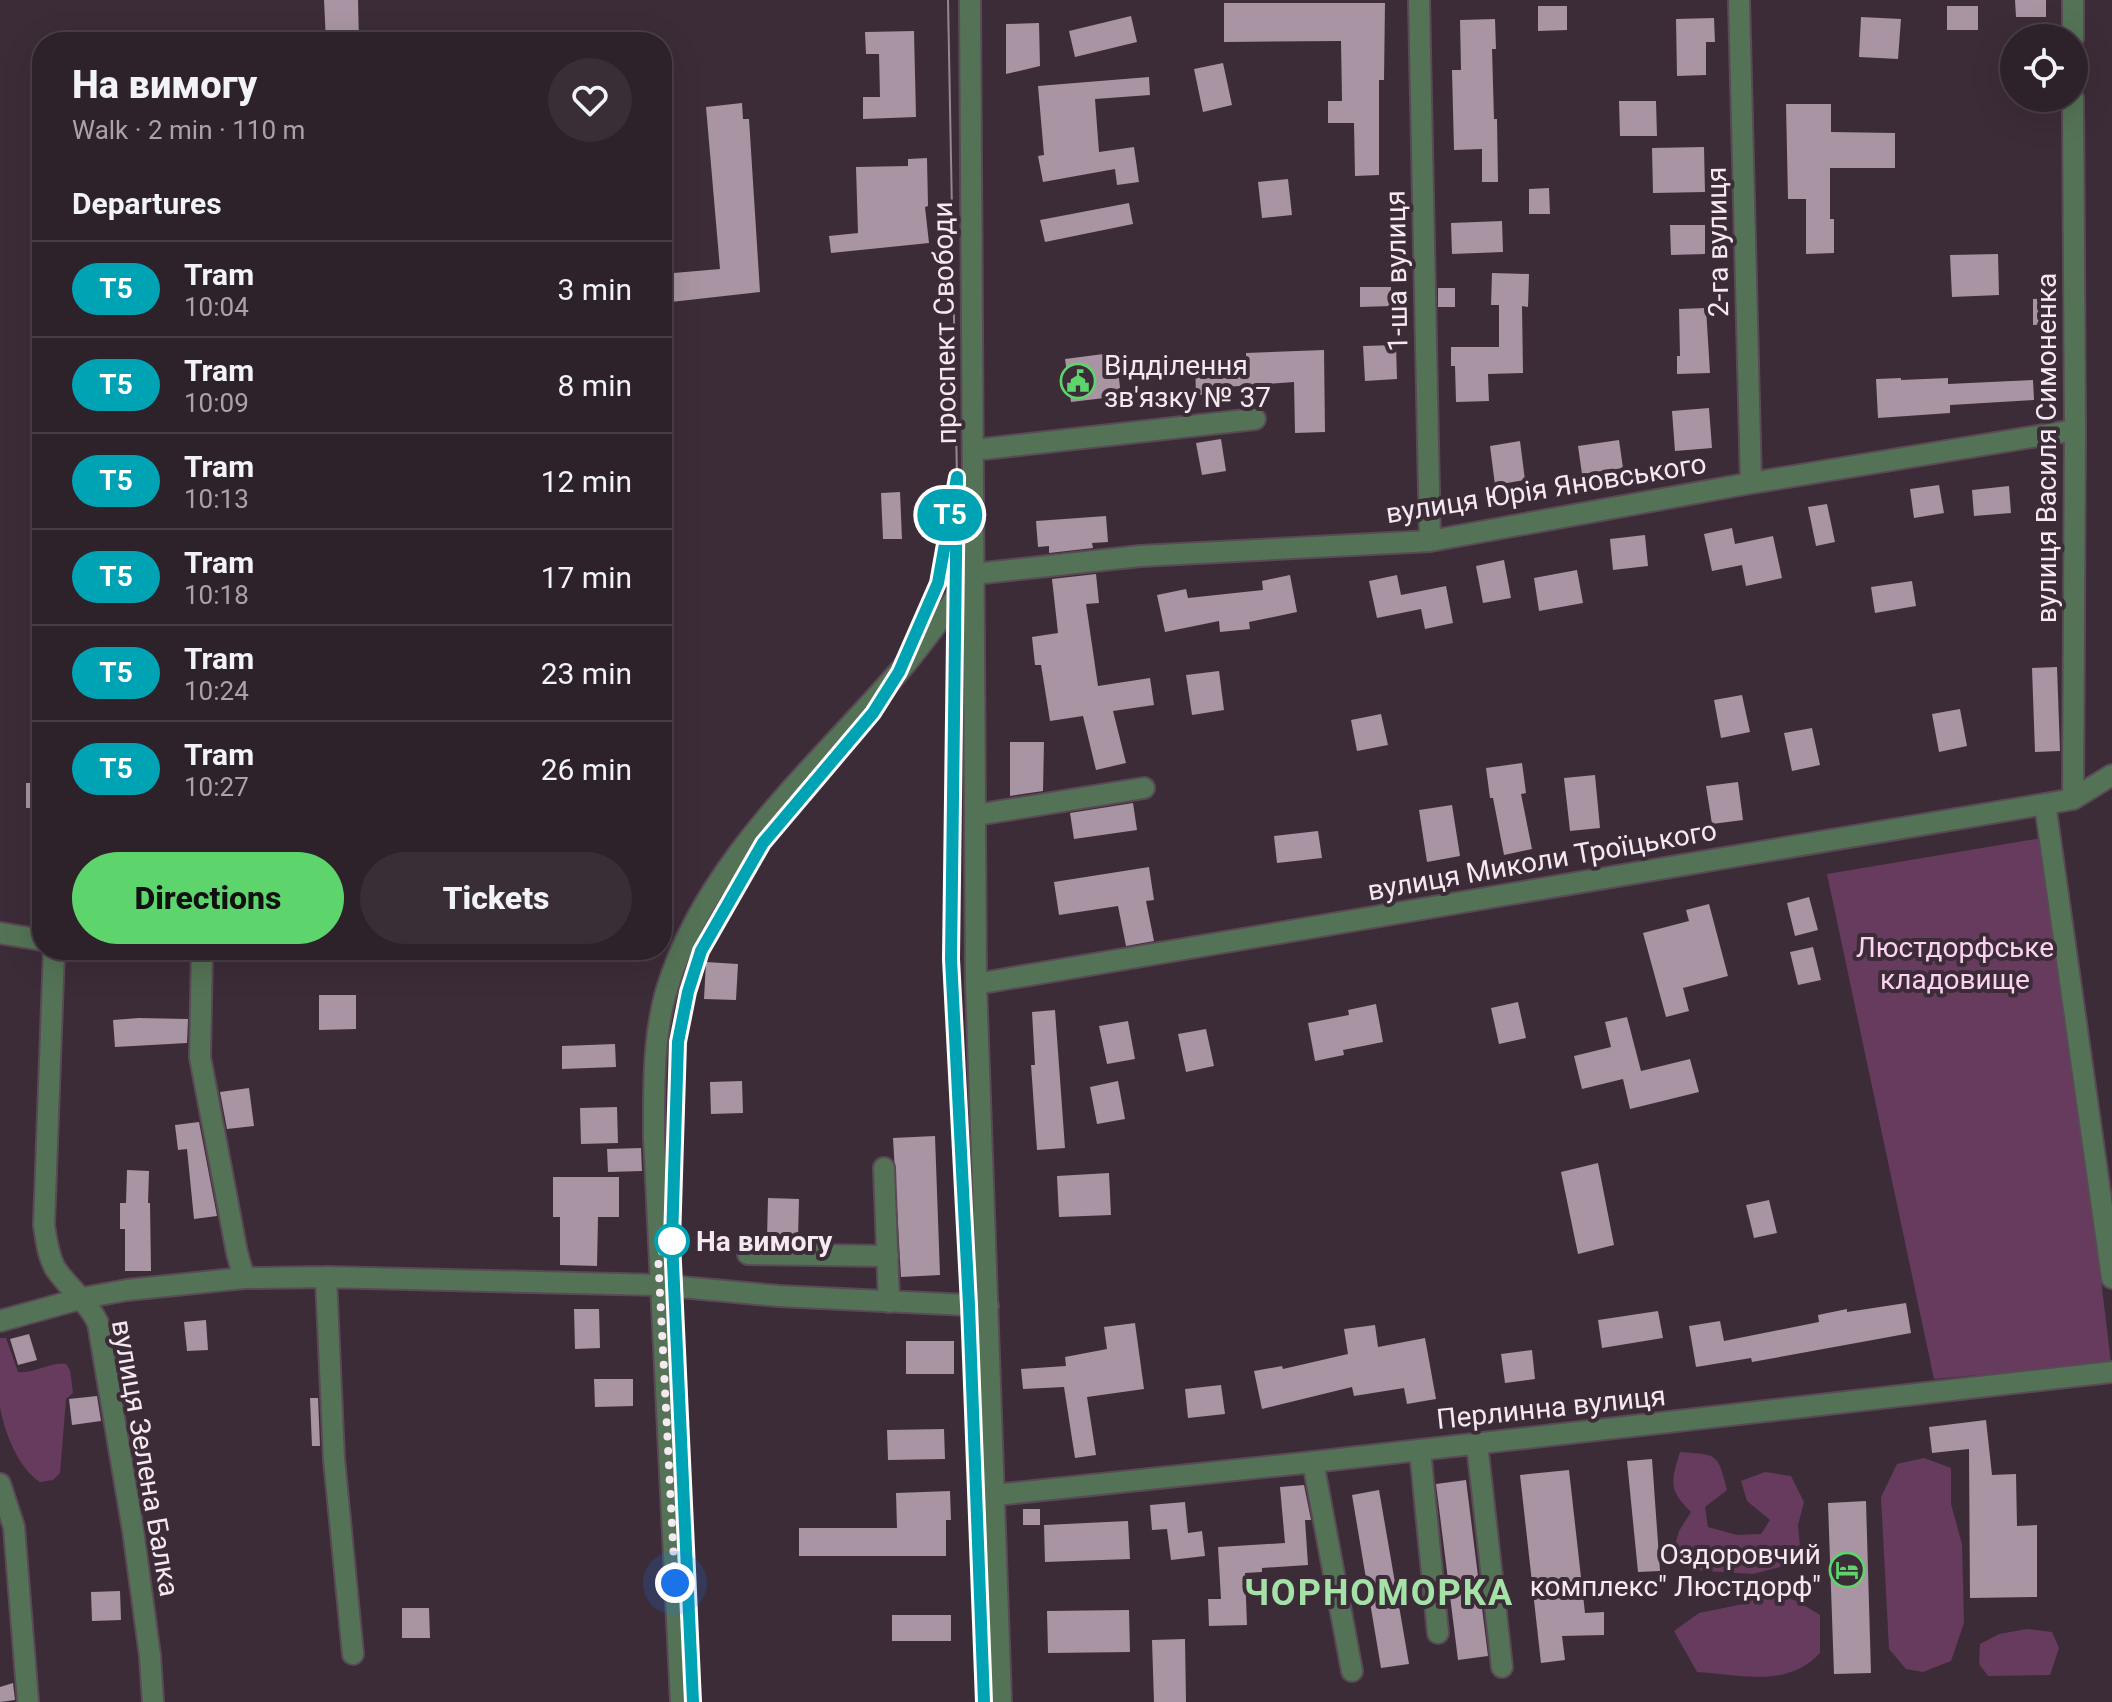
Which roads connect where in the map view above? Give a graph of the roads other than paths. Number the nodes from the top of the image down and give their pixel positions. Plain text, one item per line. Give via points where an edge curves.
1 (970, 0) edge
2 (1419, 0) edge
3 (1739, 0) edge
4 (2073, 0) edge
5 (2073, 24) edge
6 (2073, 112) edge
7 (1255, 419) dead end
8 (2075, 430) junction
9 (974, 450) junction
10 (1751, 483) junction
11 (1430, 541) junction
12 (974, 574) junction
13 (2112, 775) edge
14 (1144, 788) dead end
15 (2073, 799) junction
16 (2045, 804) junction
17 (976, 815) junction
18 (0, 933) edge
19 (32, 938) edge
20 (54, 960) edge
21 (202, 960) edge
22 (976, 984) junction
23 (884, 1168) dead end
24 (748, 1254) dead end
25 (888, 1256) junction
26 (326, 1277) junction
27 (244, 1278) junction
28 (2112, 1278) edge
29 (659, 1285) junction
30 (83, 1298) junction
31 (889, 1302) junction
32 (988, 1306) junction
33 (0, 1321) edge
34 (2112, 1372) edge
35 (1477, 1444) junction
36 (1420, 1450) junction
37 (1313, 1462) junction
38 (0, 1484) edge
39 (995, 1495) junction
40 (1438, 1633) dead end
41 (353, 1654) dead end
42 (1502, 1667) dead end
43 (1352, 1671) dead end
44 (28, 1702) edge
45 (153, 1702) edge
46 (681, 1702) edge
47 (1001, 1702) edge

1 - 9 street, проспект Свободи
2 - 11 street, 1-ша вулиця
3 - 10 street, 2-га вулиця
4 - 5 street
6 - 8 street, вулиця Василя Симоненка
7 - 9 street
8 - 10 street, вулиця Юрія Яновського
8 - 15 street, вулиця Василя Симоненка
9 - 12 street, проспект Свободи
10 - 11 street, вулиця Юрія Яновського
11 - 12 street, вулиця Юрія Яновського via 1140,556
12 - 17 street, проспект Свободи
12 - 29 street via 899,672 756,828 689,936 666,992 655,1057
13 - 15 street, вулиця Миколи Троїцького
14 - 17 street
15 - 16 street, вулиця Миколи Троїцького
16 - 22 street, вулиця Миколи Троїцького
16 - 28 street
17 - 22 street, проспект Свободи
18 - 19 street
20 - 30 street, вулиця Зелена Балка via 44,1225 56,1269
21 - 27 street via 200,1057
22 - 32 street, проспект Свободи
23 - 25 street
24 - 25 street
25 - 31 street
26 - 27 street
26 - 29 street
26 - 41 street via 334,1459
27 - 30 street
29 - 31 street
29 - 46 street
30 - 33 street
30 - 45 street, вулиця Зелена Балка via 100,1337 133,1530
31 - 32 street
32 - 39 street, проспект Свободи
34 - 35 street, Перлинна вулиця
35 - 36 street, Перлинна вулиця
35 - 42 street
36 - 37 street, Перлинна вулиця
36 - 40 street
37 - 39 street, Перлинна вулиця
37 - 43 street
38 - 44 street via 14,1527
39 - 47 street, проспект Свободи

